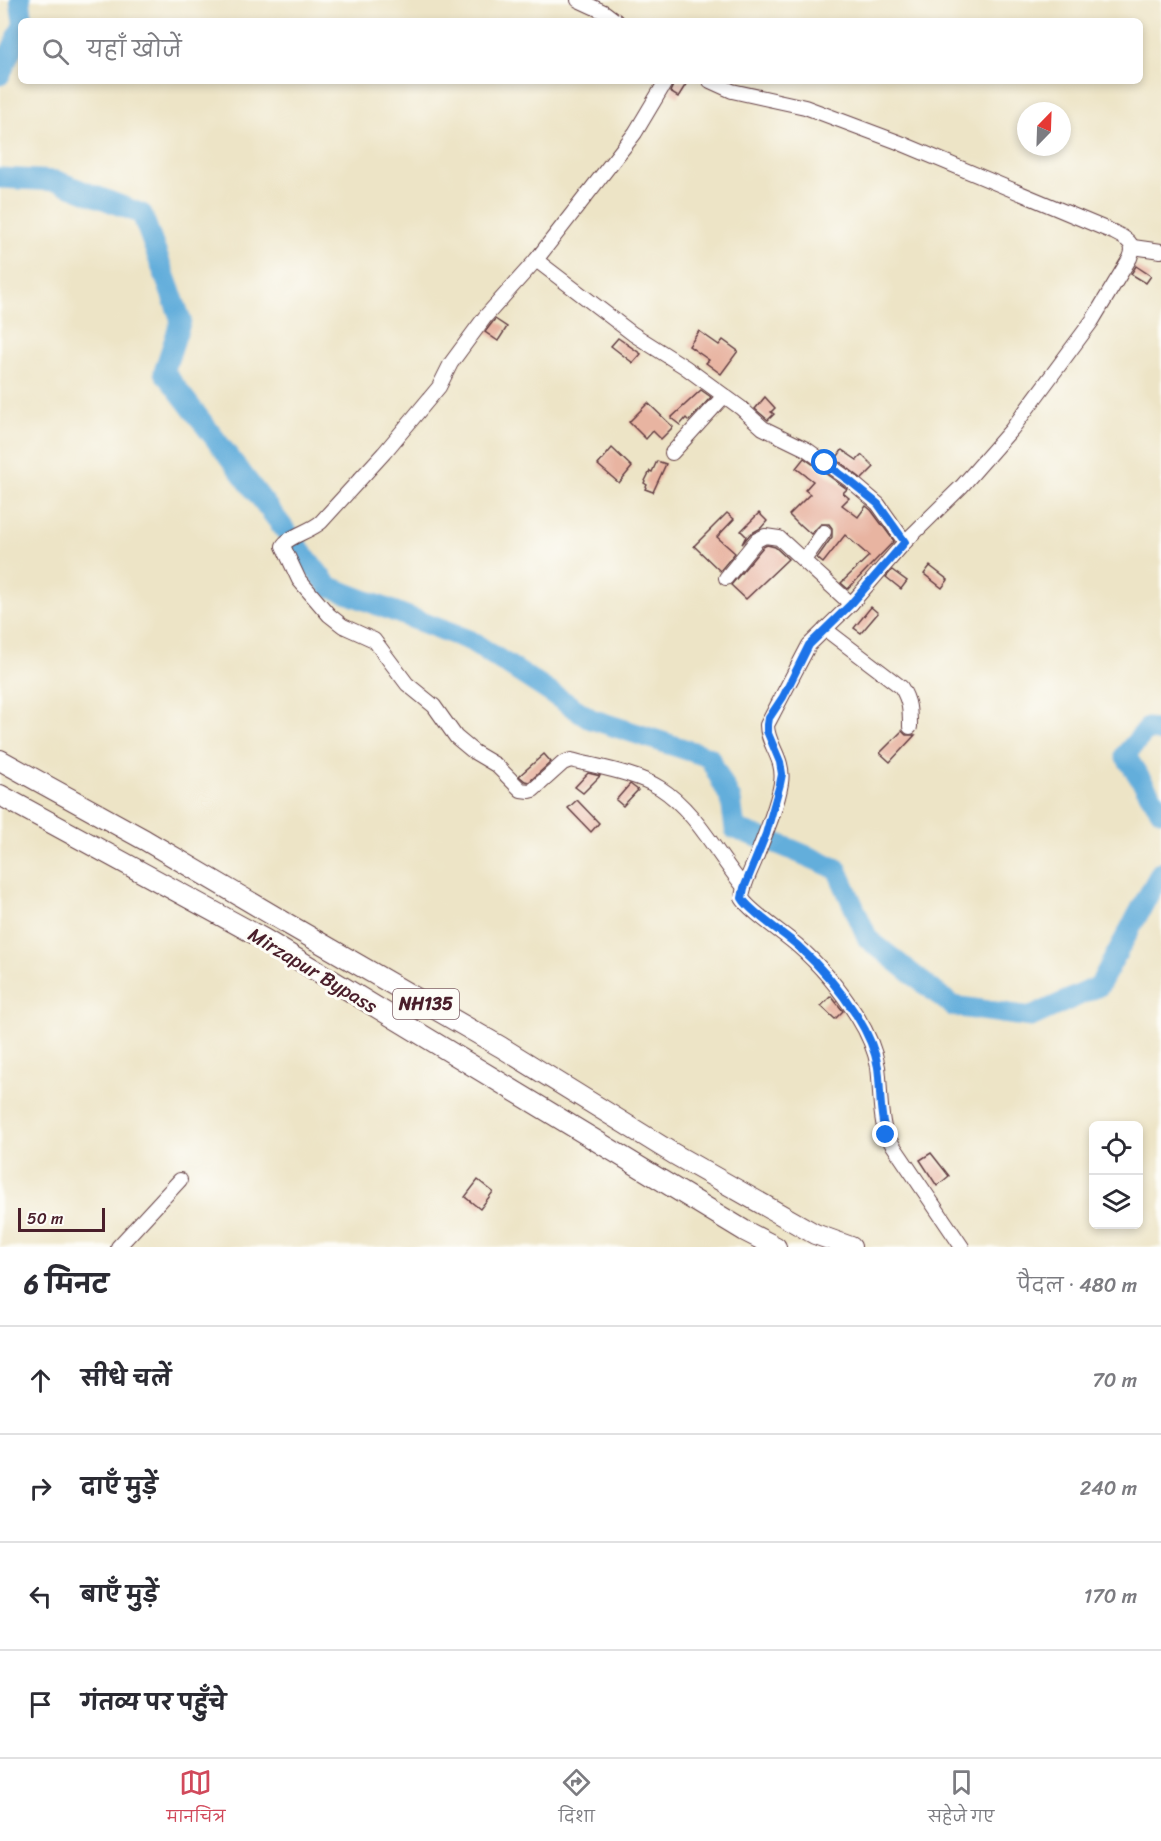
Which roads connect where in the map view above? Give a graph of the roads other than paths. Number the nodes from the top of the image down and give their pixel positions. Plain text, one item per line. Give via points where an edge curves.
1 (578, 0) edge
2 (612, 18) edge
3 (664, 84) edge
4 (717, 84) edge
5 (1132, 247) junction
6 (1161, 251) edge
7 (536, 260) junction
8 (724, 396) junction
9 (672, 453) dead end
10 (824, 532) dead end
11 (905, 542) junction
12 (804, 560) junction
13 (726, 578) dead end
14 (851, 604) junction
15 (825, 629) junction
16 (910, 727) dead end
17 (0, 760) edge
18 (0, 795) edge
19 (744, 888) junction
20 (180, 1180) dead end
21 (118, 1247) edge
22 (776, 1247) edge
23 (851, 1247) edge
24 (962, 1247) edge

1 - 2 street
3 - 7 street via 635,133
4 - 5 street via 805,107 898,142 1113,231 1126,238
5 - 6 street
5 - 11 street via 1130,258 1092,321 1012,429
7 - 8 street via 633,334
7 - 19 street via 485,317 451,363 439,387 384,453 321,522 287,540 283,548 299,580 329,615 374,640 407,684 434,706 456,737 496,765 521,790 533,789 571,760 650,783 681,805
8 - 9 street
8 - 11 street via 763,428 806,450 851,482 878,504
10 - 12 street
11 - 14 street
12 - 13 street via 779,538 765,536 757,540
12 - 14 street
14 - 15 street
15 - 16 street via 901,687 908,697
15 - 19 street via 809,645 767,725 782,774 766,834
17 - 23 highway, NH135 via 501,1047 674,1154 814,1234
18 - 22 highway, Mirzapur Bypass / NH135 via 264,939 745,1232
19 - 24 street via 745,903 799,946 856,1014 878,1066 881,1120 886,1135
20 - 21 street

